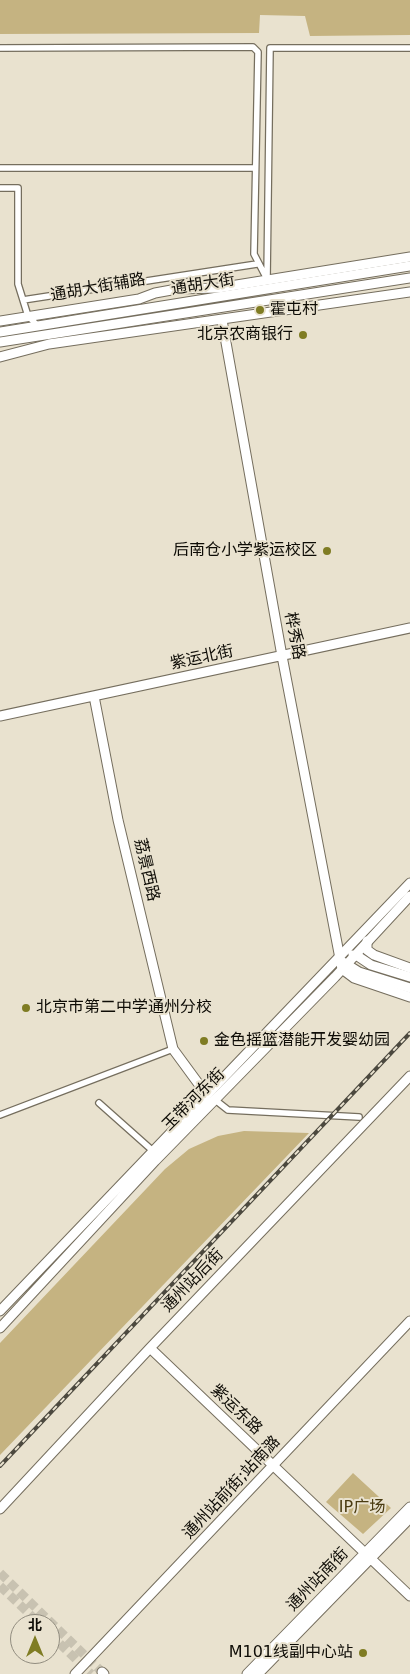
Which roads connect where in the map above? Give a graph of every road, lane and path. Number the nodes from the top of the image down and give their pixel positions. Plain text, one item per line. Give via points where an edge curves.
1 (0, 48) edge
2 (410, 48) edge
3 (0, 168) edge
4 (256, 168) junction
5 (0, 188) edge
6 (410, 257) edge
7 (257, 264) junction
8 (410, 266) edge
9 (410, 278) edge
10 (267, 279) junction
11 (268, 290) junction
12 (410, 292) edge
13 (23, 300) junction
14 (28, 316) junction
15 (222, 320) junction
16 (0, 321) edge
17 (38, 326) junction
18 (0, 332) edge
19 (0, 342) edge
20 (0, 357) edge
21 (410, 628) edge
22 (282, 656) junction
23 (94, 696) junction
24 (0, 716) edge
25 (410, 883) edge
26 (410, 896) edge
27 (367, 941) junction
28 (356, 955) junction
29 (339, 957) junction
30 (344, 967) junction
31 (410, 968) edge
32 (410, 977) edge
33 (410, 988) edge
34 (410, 997) edge
35 (173, 1049) junction
36 (410, 1076) edge
37 (206, 1094) junction
38 (214, 1100) junction
39 (99, 1103) dead end
40 (0, 1115) edge
41 (358, 1117) dead end
42 (153, 1151) junction
43 (0, 1311) edge
44 (410, 1321) edge
45 (0, 1328) edge
46 (150, 1348) junction
47 (273, 1466) junction
48 (410, 1507) edge
49 (0, 1509) edge
50 (410, 1518) edge
51 (368, 1556) junction
52 (410, 1596) edge
53 (76, 1674) edge
54 (247, 1674) edge
55 (258, 1674) edge

1 - 4 street via 253,47 258,52
2 - 10 street via 270,48
3 - 4 street
4 - 7 street via 254,254
5 - 13 street via 18,188 18,284
6 - 10 street, 通胡大街辅路
7 - 10 street
7 - 13 street
8 - 11 street, 通胡大街
9 - 19 street, 通胡大街
10 - 11 street
10 - 14 street, 通胡大街辅路 via 218,288 198,287 155,293 139,299
11 - 17 street, 通胡大街
12 - 15 street
13 - 14 street
14 - 16 street, 通胡大街辅路
14 - 17 street
15 - 20 street via 49,344
15 - 22 street, 桦秀路
17 - 18 street, 通胡大街
21 - 22 street, 紫运北街
22 - 23 street, 紫运北街
22 - 29 street, 桦秀路
23 - 24 street, 紫运北街
23 - 35 street, 荔景西路 via 118,820
25 - 29 street, 玉带河东街
26 - 27 street, 玉带河东街
27 - 28 street, 玉带河东街
27 - 31 street via 367,950 374,955
28 - 29 street
28 - 30 street, 玉带河东街
28 - 32 street via 371,965
29 - 30 street, 桦秀路
29 - 37 street, 玉带河东街
30 - 33 street
30 - 34 street via 354,978
30 - 38 street, 玉带河东街
35 - 37 street, 荔景西路
35 - 40 street
36 - 46 street, 通州站后街
37 - 38 street
37 - 42 street, 玉带河东街
38 - 41 street via 228,1110
38 - 45 street, 玉带河东街
39 - 42 street
42 - 43 street, 玉带河东街
44 - 47 street, 通州站前街;站南潞
46 - 47 street, 紫运东路
46 - 49 street, 通州站后街
47 - 51 street, 紫运东路
47 - 53 street, 通州站前街;站南潞
48 - 51 street, 通州站南街
50 - 51 street, 通州站南街
51 - 52 street, 紫运东路
51 - 54 street, 通州站南街
51 - 55 street, 通州站南街

